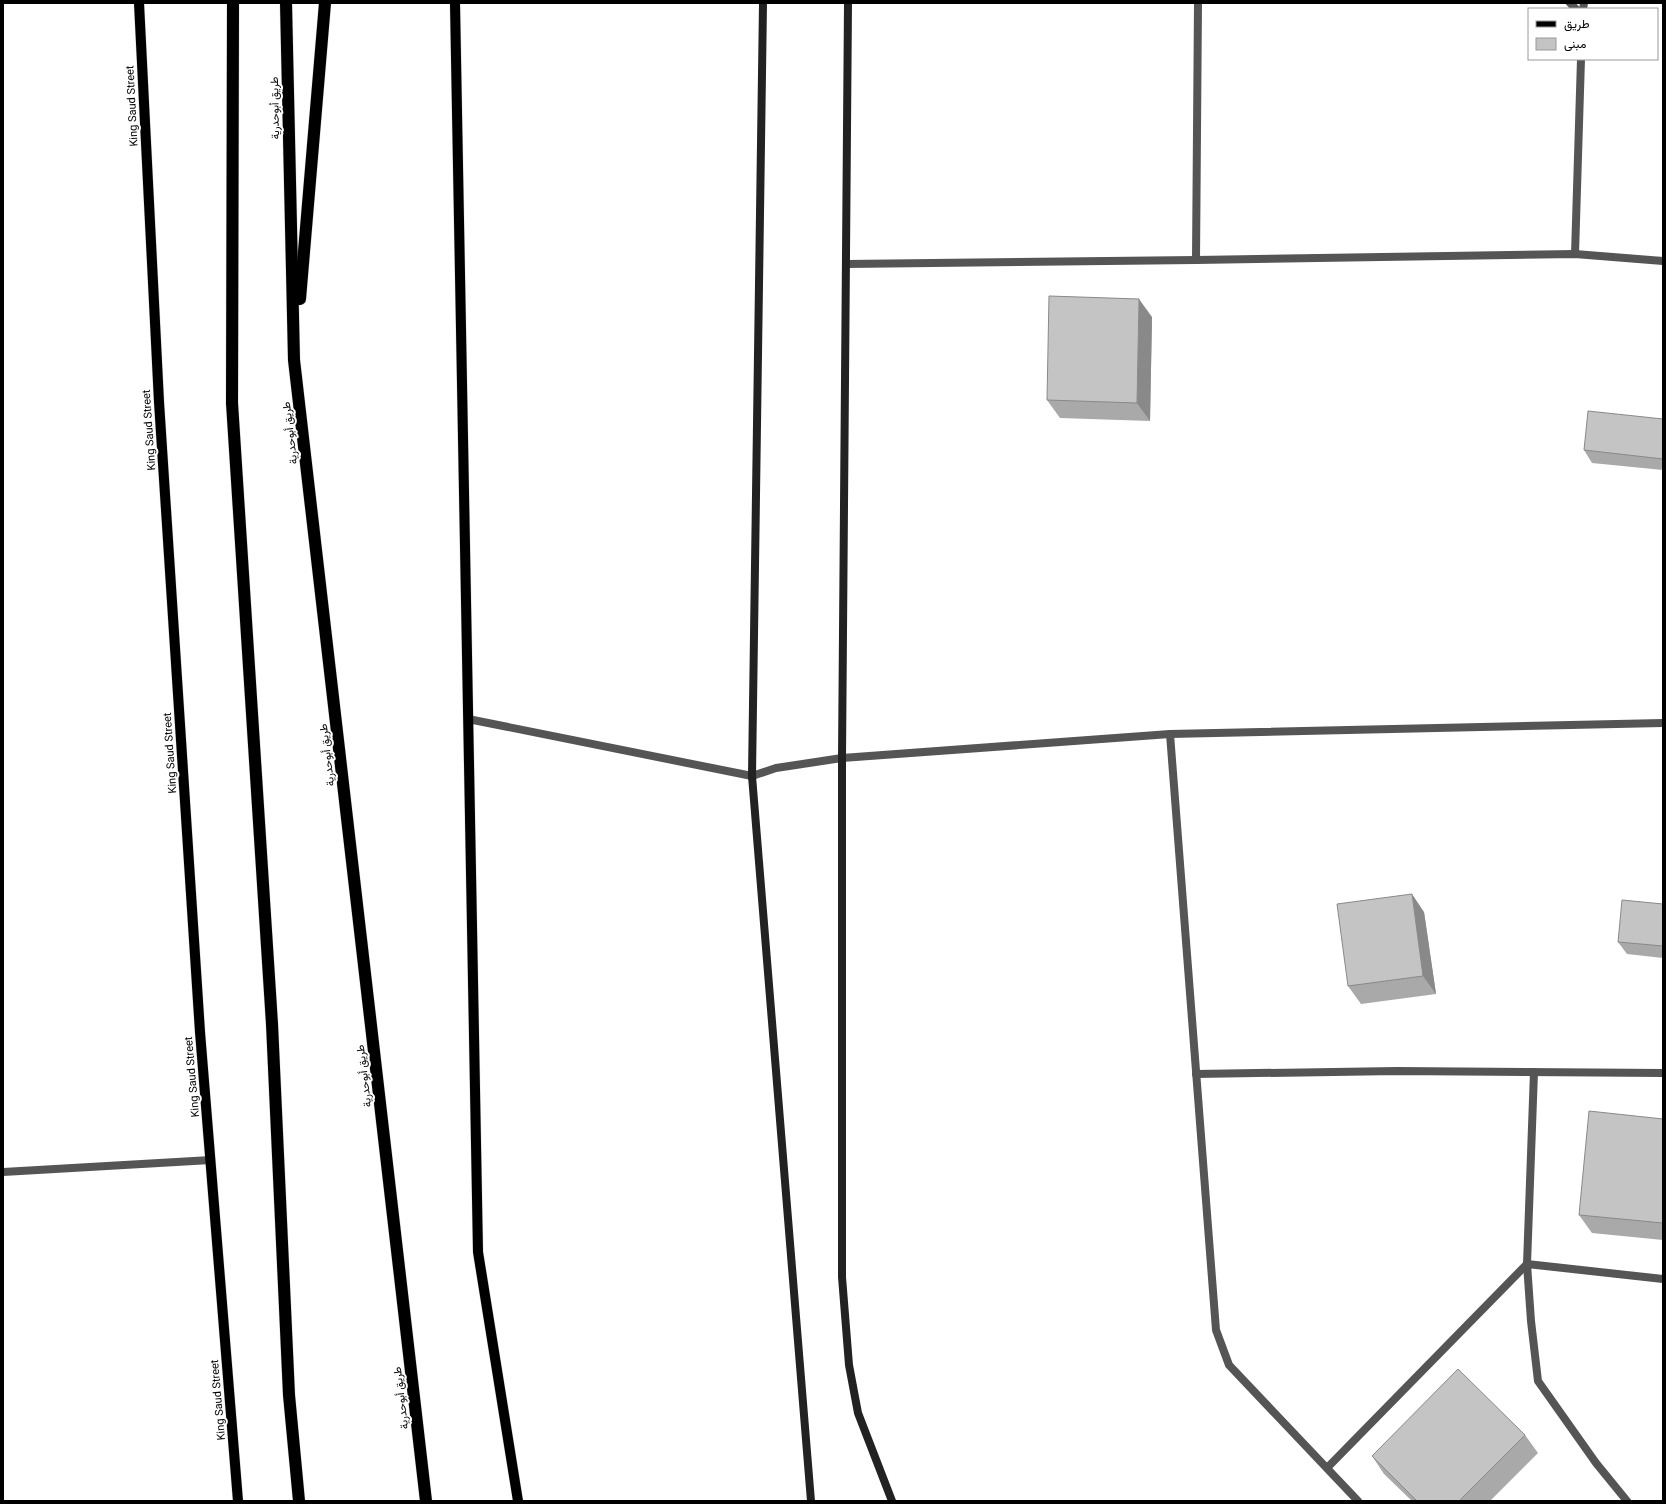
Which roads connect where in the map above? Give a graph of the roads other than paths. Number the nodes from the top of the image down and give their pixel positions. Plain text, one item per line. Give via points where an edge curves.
1 (139, 3) edge
2 (233, 3) edge
3 (286, 3) edge
4 (325, 3) edge
5 (455, 3) edge
6 (764, 3) edge
7 (848, 3) edge
8 (1198, 3) edge
9 (1581, 60) edge
10 (1575, 254) junction
11 (1196, 260) junction
12 (1663, 261) edge
13 (846, 264) junction
14 (294, 360) junction
15 (468, 719) junction
16 (1663, 723) edge
17 (1170, 734) junction
18 (842, 758) junction
19 (752, 776) junction
20 (1534, 1072) junction
21 (1663, 1073) edge
22 (1196, 1074) junction
23 (210, 1160) junction
24 (3, 1172) edge
25 (1527, 1264) junction
26 (1663, 1279) edge
27 (1327, 1468) junction
28 (238, 1501) edge
29 (299, 1501) edge
30 (426, 1501) edge
31 (518, 1501) edge
32 (811, 1501) edge
33 (892, 1501) edge
34 (1358, 1501) edge
35 (1627, 1501) edge

1 - 23 main road, King Saud Street via 159,402
2 - 29 highway via 232,403 272,1024 289,1395
3 - 14 highway, طريق أبوحدرية
4 - 14 highway
5 - 15 main road
6 - 19 street
7 - 13 street
8 - 11 street
9 - 10 street
10 - 11 street
10 - 12 street
11 - 13 street
13 - 18 street
14 - 30 highway, طريق أبوحدرية
15 - 19 street
15 - 31 main road via 478,1252
16 - 17 street
17 - 18 street
17 - 22 street
18 - 19 street via 776,768
18 - 33 street via 842,1277 848,1365 858,1413
19 - 32 street
20 - 21 street
20 - 22 street
20 - 25 street
22 - 27 street via 1216,1330 1229,1365
23 - 24 street
23 - 28 main road, King Saud Street
25 - 26 street
25 - 27 street
25 - 35 street via 1538,1382 1596,1463
27 - 34 street

